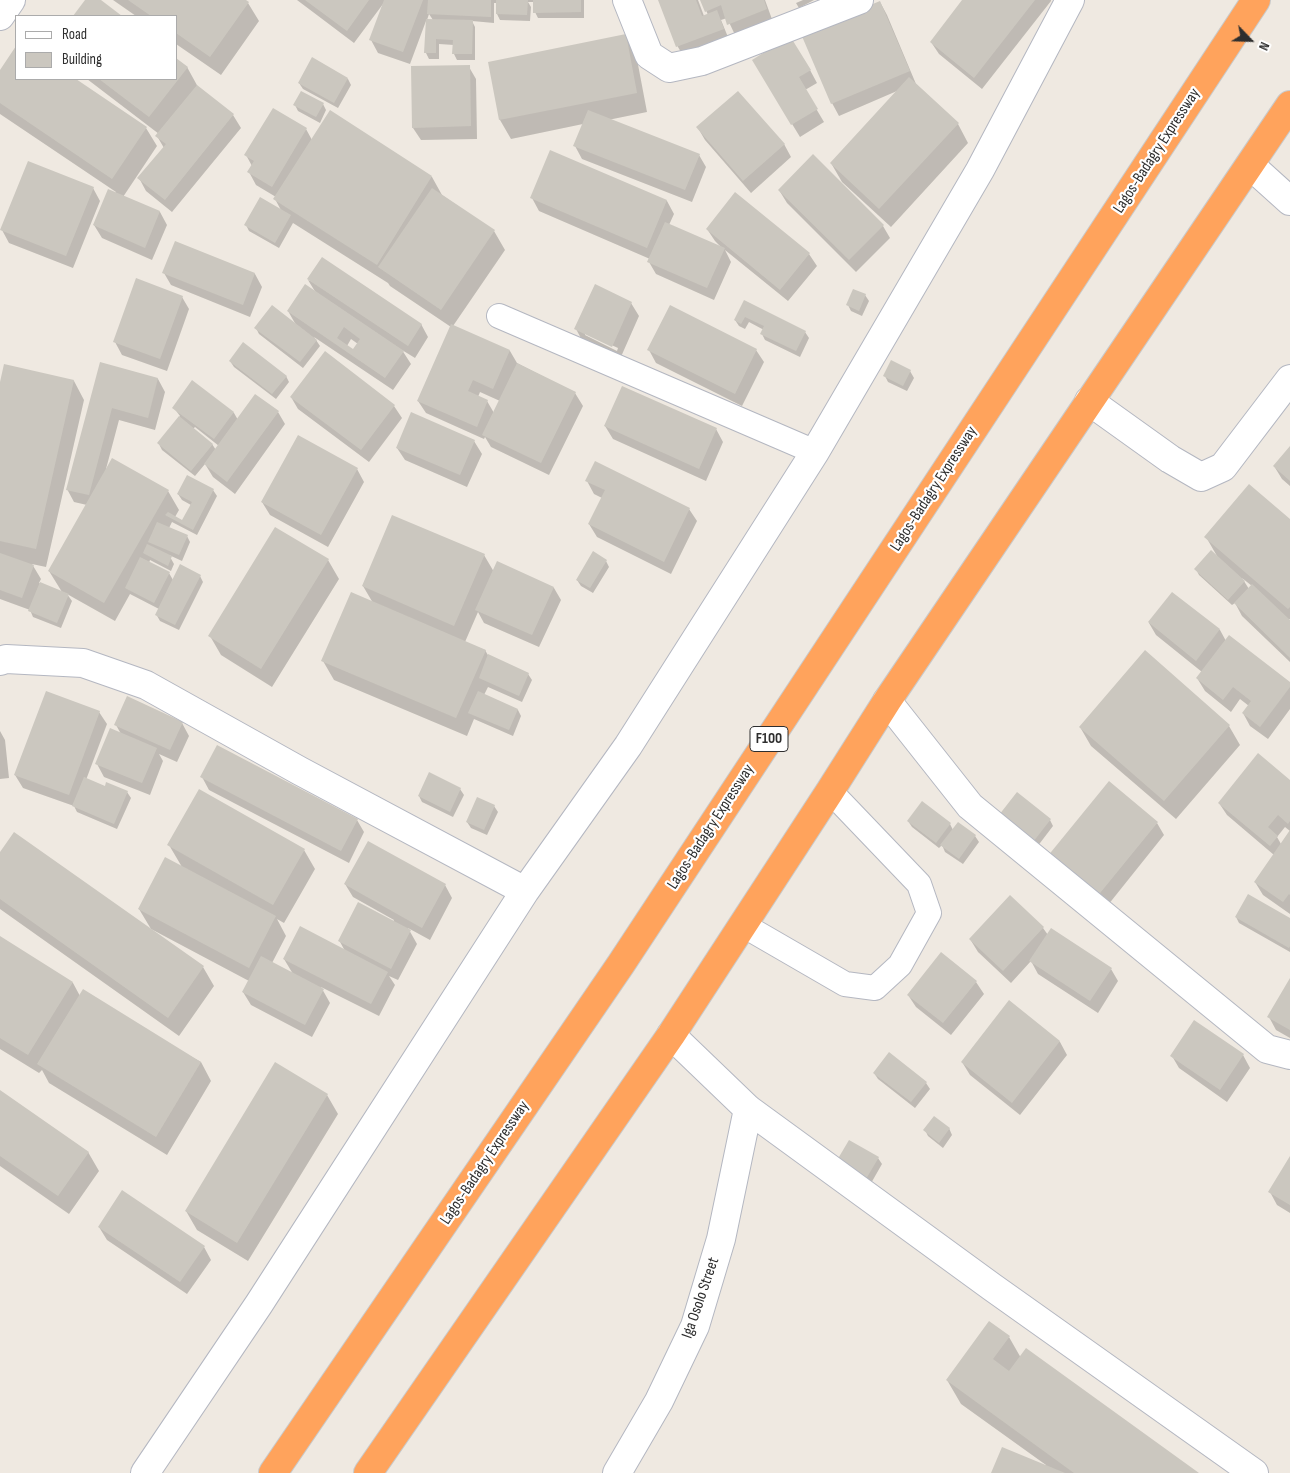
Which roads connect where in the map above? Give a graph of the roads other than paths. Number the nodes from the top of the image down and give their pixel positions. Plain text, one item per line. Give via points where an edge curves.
1 (11, 0) edge
2 (627, 0) edge
3 (859, 0) edge
4 (1070, 0) edge
5 (1256, 0) edge
6 (0, 16) edge
7 (1290, 105) edge
8 (1250, 165) junction
9 (1290, 201) edge
10 (499, 316) dead end
11 (1290, 379) edge
12 (1089, 401) junction
13 (815, 452) junction
14 (0, 660) edge
15 (887, 701) junction
16 (830, 791) junction
17 (525, 891) junction
18 (743, 925) junction
19 (671, 1035) junction
20 (1290, 1055) edge
21 (748, 1109) junction
22 (145, 1473) edge
23 (273, 1473) edge
24 (368, 1473) edge
25 (617, 1473) edge
26 (1254, 1473) edge

1 - 6 street
2 - 3 street via 649,55 669,68 702,61
4 - 13 street via 980,170
5 - 23 highway, Lagos-Badagry Expressway / F100 via 620,964
7 - 8 highway
8 - 9 street
8 - 12 highway
10 - 13 lane
11 - 12 street via 1223,467 1201,477 1170,459
12 - 15 highway
13 - 17 street via 628,746
14 - 17 street via 82,663 146,685
15 - 16 highway
15 - 20 street via 970,806 1267,1049
16 - 18 highway
16 - 18 lane via 919,884 929,913 900,964 875,988 845,984
17 - 22 street via 259,1304
18 - 19 highway
19 - 21 street
19 - 24 highway
21 - 25 street, Iga Osolo Street via 721,1239 694,1326 659,1401
21 - 26 street via 992,1288

